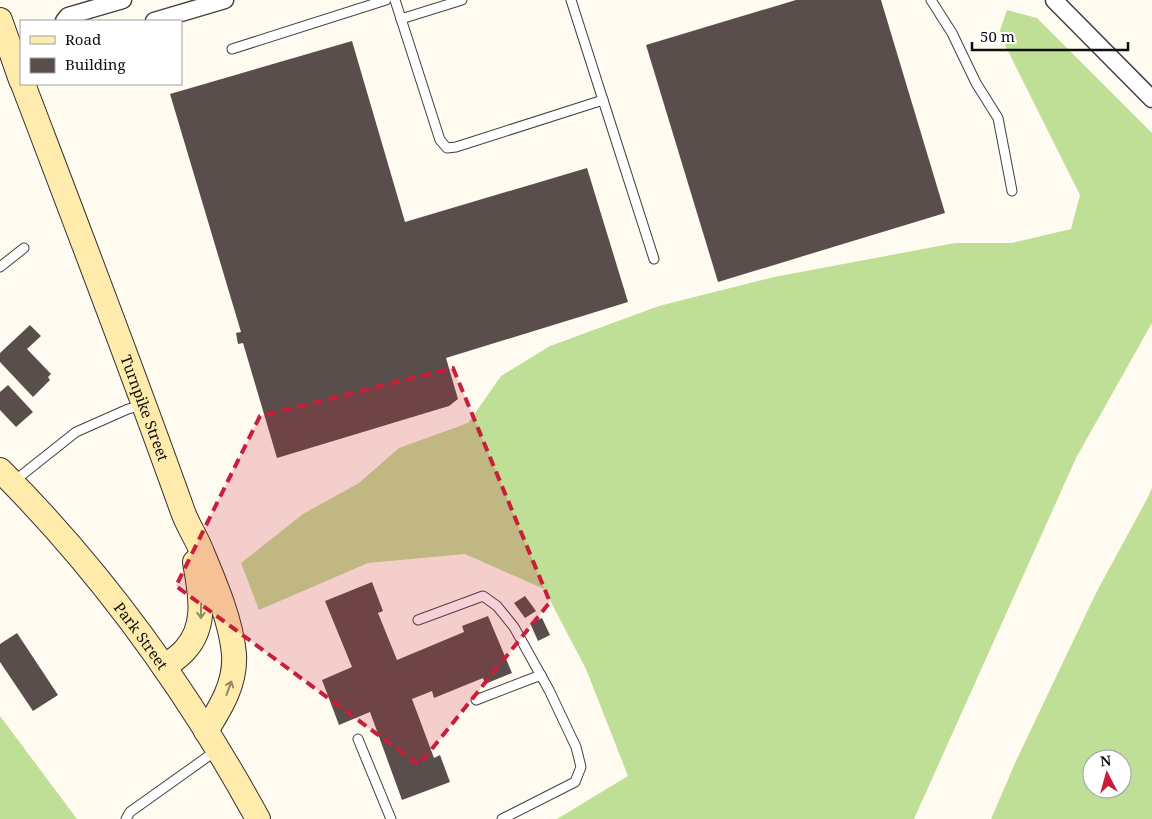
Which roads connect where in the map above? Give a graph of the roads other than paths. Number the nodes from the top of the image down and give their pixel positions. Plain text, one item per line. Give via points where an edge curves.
1 (123, 0) edge
2 (225, 0) edge
3 (386, 0) edge
4 (395, 0) edge
5 (462, 0) edge
6 (571, 0) edge
7 (931, 0) edge
8 (1054, 0) edge
9 (401, 19) junction
10 (0, 20) edge
11 (65, 20) edge
12 (157, 20) edge
13 (16, 49) edge
14 (232, 49) dead end
15 (20, 74) edge
16 (23, 85) edge
17 (1152, 99) edge
18 (603, 100) junction
19 (1012, 191) dead end
20 (24, 248) dead end
21 (654, 259) dead end
22 (0, 267) edge
23 (145, 405) junction
24 (6, 476) edge
25 (189, 528) junction
26 (418, 620) dead end
27 (164, 667) junction
28 (541, 675) junction
29 (476, 700) dead end
30 (358, 738) dead end
31 (212, 740) junction
32 (126, 819) edge
33 (258, 819) edge
34 (391, 819) edge
35 (502, 819) edge

1 - 11 street via 68,16
2 - 12 street
3 - 14 lane
4 - 9 lane
5 - 9 lane
6 - 18 lane
7 - 19 lane via 998,118
8 - 17 street
9 - 18 lane via 440,140 447,148
10 - 13 street
13 - 15 street
16 - 23 street, Turnpike Street
18 - 21 lane
20 - 22 lane
23 - 24 lane via 128,408 76,432
23 - 25 street, Turnpike Street
24 - 27 street, Park Street via 83,559
25 -> 27 street via 201,619 196,636
31 -> 25 street, Turnpike Street via 234,676 234,654 220,598
26 - 28 lane via 483,596 497,606 514,628
27 - 31 street, Park Street
28 - 29 lane
28 - 35 lane via 576,747 581,767 575,782
30 - 34 lane
31 - 32 lane
31 - 33 street, Park Street

